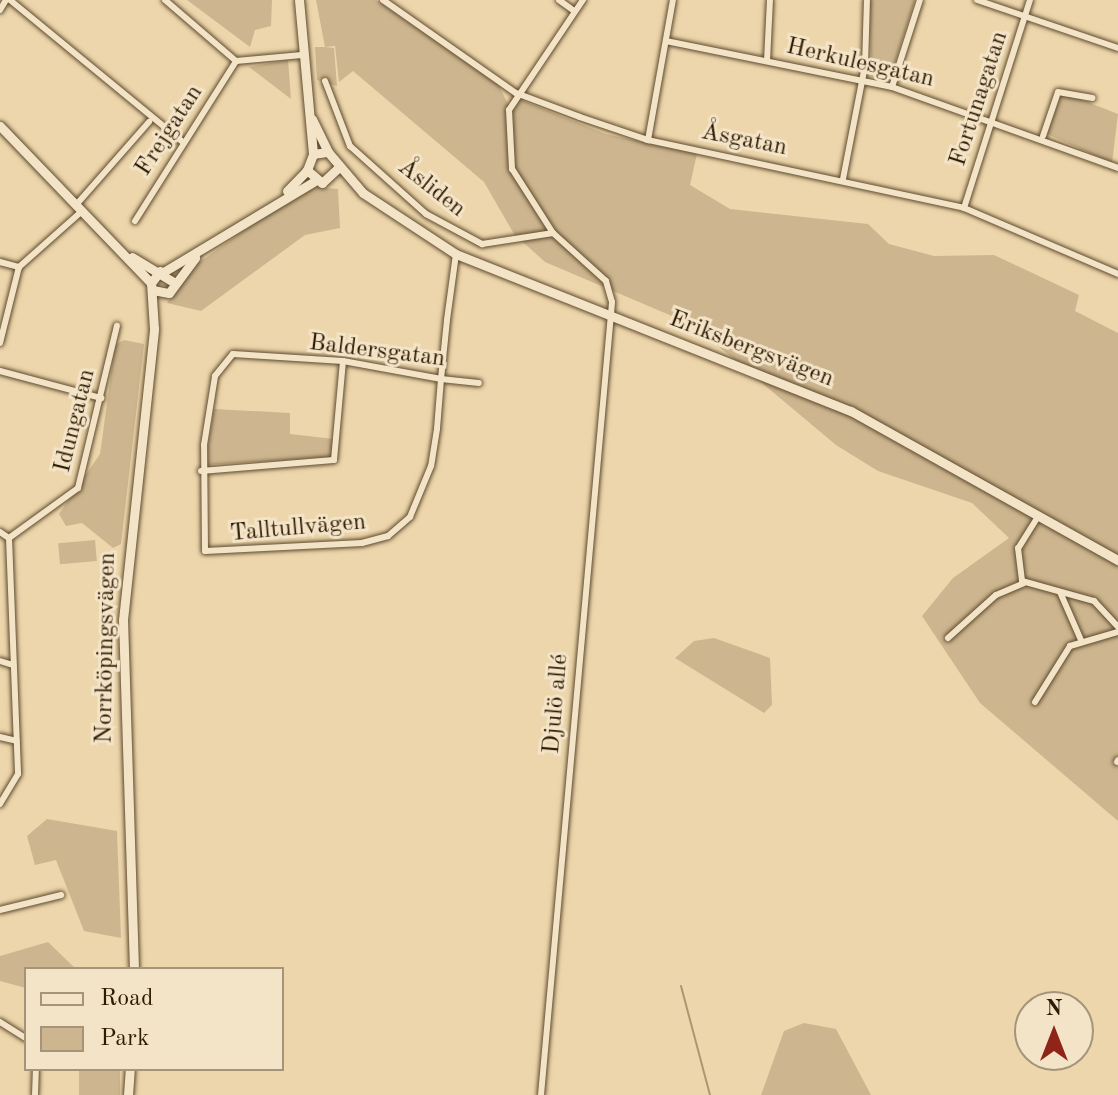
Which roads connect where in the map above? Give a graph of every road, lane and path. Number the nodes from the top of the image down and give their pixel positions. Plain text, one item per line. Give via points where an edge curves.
1 (8, 0) edge
2 (165, 0) edge
3 (299, 0) edge
4 (383, 0) edge
5 (559, 0) edge
6 (583, 0) edge
7 (673, 0) edge
8 (770, 0) edge
9 (867, 0) edge
10 (920, 0) edge
11 (977, 0) edge
12 (1030, 0) edge
13 (0, 10) edge
14 (574, 11) junction
15 (1025, 17) junction
16 (666, 41) junction
17 (1118, 48) edge
18 (302, 55) junction
19 (236, 61) junction
20 (767, 61) junction
21 (862, 80) junction
22 (325, 81) dead end
23 (892, 87) junction
24 (516, 93) junction
25 (1092, 98) dead end
26 (310, 116) junction
27 (993, 118) junction
28 (149, 122) junction
29 (0, 126) edge
30 (1043, 136) junction
31 (648, 140) junction
32 (184, 143) junction
33 (328, 152) junction
34 (313, 154) junction
35 (339, 167) junction
36 (1118, 168) edge
37 (307, 170) junction
38 (843, 179) junction
39 (315, 181) junction
40 (330, 181) junction
41 (363, 193) junction
42 (283, 195) junction
43 (79, 208) junction
44 (964, 208) junction
45 (135, 221) dead end
46 (553, 233) junction
47 (124, 252) junction
48 (200, 253) junction
49 (456, 254) junction
50 (0, 262) edge
51 (19, 267) junction
52 (162, 271) junction
53 (1118, 274) edge
54 (175, 283) junction
55 (152, 287) junction
56 (166, 294) junction
57 (610, 316) junction
58 (117, 326) dead end
59 (154, 329) junction
60 (0, 343) edge
61 (271, 360) joint
62 (343, 361) junction
63 (0, 371) edge
64 (441, 379) junction
65 (479, 383) dead end
66 (101, 398) junction
67 (201, 471) junction
68 (1040, 513) junction
69 (0, 532) edge
70 (9, 538) junction
71 (1118, 560) edge
72 (1024, 583) junction
73 (0, 588) edge
74 (11, 590) junction
75 (1060, 592) junction
76 (1118, 629) edge
77 (948, 638) dead end
78 (1081, 640) junction
79 (0, 661) edge
80 (13, 665) junction
81 (1035, 702) dead end
82 (0, 737) edge
83 (17, 741) junction
84 (0, 804) edge
85 (61, 895) dead end
86 (0, 910) edge
87 (134, 967) edge
88 (0, 1022) edge
89 (24, 1037) edge
90 (36, 1071) edge
91 (130, 1071) edge
92 (35, 1095) edge
93 (128, 1095) edge
94 (541, 1095) edge

1 - 13 street
1 - 28 street via 146,106
2 - 19 street
3 - 18 main road
4 - 24 street, Åsgatan
5 - 14 street
6 - 14 street
7 - 16 street
8 - 20 street
9 - 21 street
10 - 23 street
11 - 15 street
12 - 15 street, Fortunagatan
14 - 24 street
15 - 17 street
15 - 27 street, Fortunagatan
16 - 20 street, Herkulesgatan
16 - 31 street
18 - 19 street
18 - 26 main road
19 - 32 street, Frejgatan
20 - 21 street, Herkulesgatan
21 - 23 street, Herkulesgatan
21 - 38 street
22 - 46 street, Åsliden via 350,146 426,214 482,244
23 - 27 street, Herkulesgatan
24 - 31 street, Åsgatan
24 - 46 street via 509,161
25 - 30 street via 1058,92
26 - 33 main road
26 - 34 main road
27 - 30 street, Herkulesgatan
27 - 44 street, Fortunagatan
28 - 32 street
28 - 43 street
29 - 43 main road
30 - 36 street, Herkulesgatan
31 - 38 street, Åsgatan
32 - 45 street, Frejgatan
33 - 34 main road
33 - 35 main road
34 - 37 main road
35 - 40 main road
35 - 41 main road, Eriksbergsvägen
37 - 39 main road
37 - 42 main road
38 - 44 street, Åsgatan
39 - 40 main road
39 - 42 main road
40 - 41 main road, Eriksbergsvägen
41 - 49 main road, Eriksbergsvägen
42 - 48 main road
43 - 47 main road
43 - 51 street
44 - 53 street, Åsgatan
46 - 57 street via 606,281
47 - 52 main road
47 - 55 main road
48 - 52 main road
48 - 54 main road
49 - 57 main road, Eriksbergsvägen
49 - 64 street, Talltullvägen
50 - 51 street
51 - 60 street
52 - 54 main road
52 - 55 main road
54 - 56 main road
55 - 56 main road
55 - 59 main road, Norrköpingsvägen
56 - 59 main road, Norrköpingsvägen
57 - 68 main road, Eriksbergsvägen via 851,411
57 - 94 street, Djulö allé
58 - 66 street, Idungatan
59 - 87 main road, Norrköpingsvägen via 123,620
61 - 62 street, Baldersgatan
61 - 67 street, Talltullvägen via 240,353 219,367
62 - 64 street, Baldersgatan
62 - 67 street via 334,460
63 - 66 street
64 - 65 street, Baldersgatan
64 - 67 street, Talltullvägen via 426,486 404,523 378,541 205,551
66 - 70 street, Idungatan via 78,488
68 - 71 main road, Eriksbergsvägen
68 - 72 street via 1018,548
69 - 70 street
70 - 74 street
72 - 75 street
72 - 77 street via 996,595
73 - 74 street
74 - 80 street
75 - 76 street via 1094,601
75 - 78 street
76 - 78 street
78 - 81 street
79 - 80 street
80 - 83 street
82 - 83 street
83 - 84 street via 16,785
85 - 86 street
88 - 89 street
90 - 92 street
91 - 93 main road

